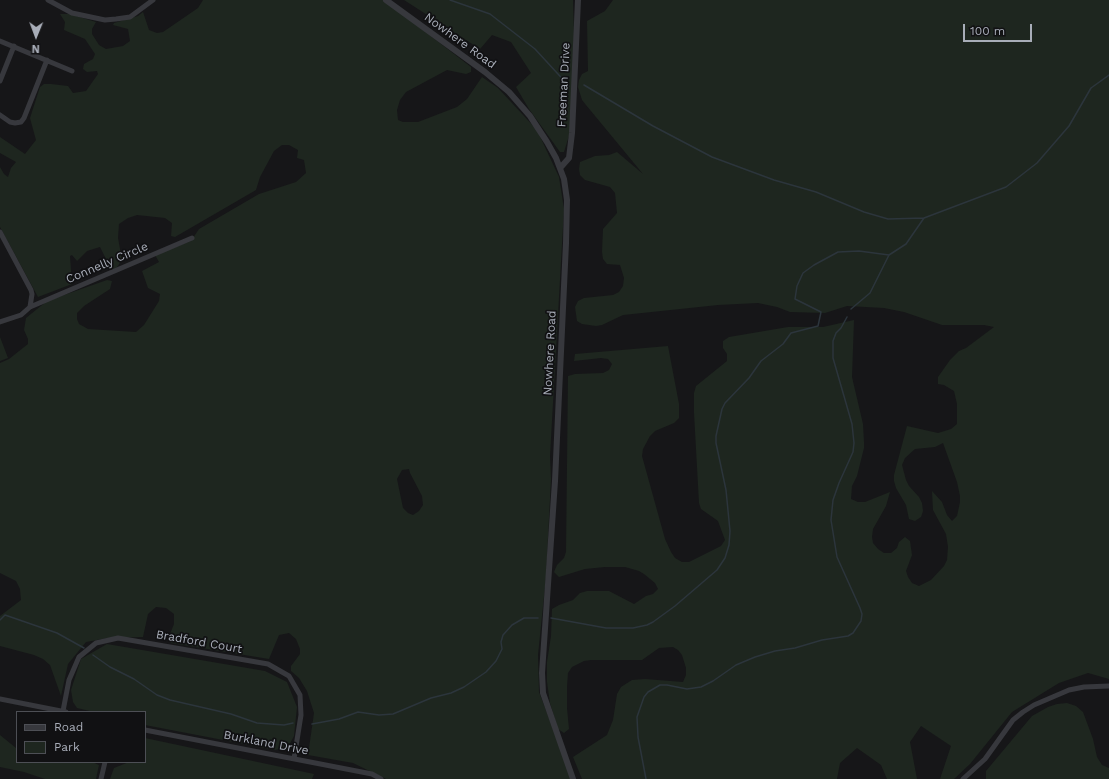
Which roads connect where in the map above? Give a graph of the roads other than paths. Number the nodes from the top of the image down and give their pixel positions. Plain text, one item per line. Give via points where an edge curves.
1 (48, 0) edge
2 (153, 0) edge
3 (386, 0) edge
4 (578, 0) edge
5 (0, 41) edge
6 (14, 46) junction
7 (48, 60) junction
8 (72, 71) dead end
9 (0, 81) edge
10 (0, 115) edge
11 (561, 168) junction
12 (0, 232) edge
13 (192, 238) dead end
14 (30, 307) junction
15 (0, 322) edge
16 (1109, 686) edge
17 (0, 699) edge
18 (60, 711) edge
19 (65, 711) edge
20 (146, 730) edge
21 (294, 759) junction
22 (105, 763) edge
23 (101, 779) edge
24 (381, 779) edge
25 (573, 779) edge
26 (963, 779) edge

1 - 2 street via 72,13 105,20 130,17
3 - 11 street, Nowhere Road via 509,92 530,116
4 - 11 street, Freeman Drive via 570,153
5 - 6 street
6 - 7 street
6 - 9 street
7 - 8 street
7 - 10 street via 21,122 15,124
11 - 25 street, Nowhere Road via 567,200 566,243 554,494 542,673 543,693
12 - 14 street via 31,290
13 - 14 street, Connelly Circle
14 - 15 street, Connelly Circle via 21,315
16 - 26 street via 1069,690 1023,712 1013,720 985,759
17 - 18 street
19 - 21 street, Bradford Court via 69,680 78,657 96,643 118,638 268,664 289,676 300,696 301,715
20 - 21 street, Burkland Drive
21 - 24 street, Burkland Drive via 372,774
22 - 23 street

